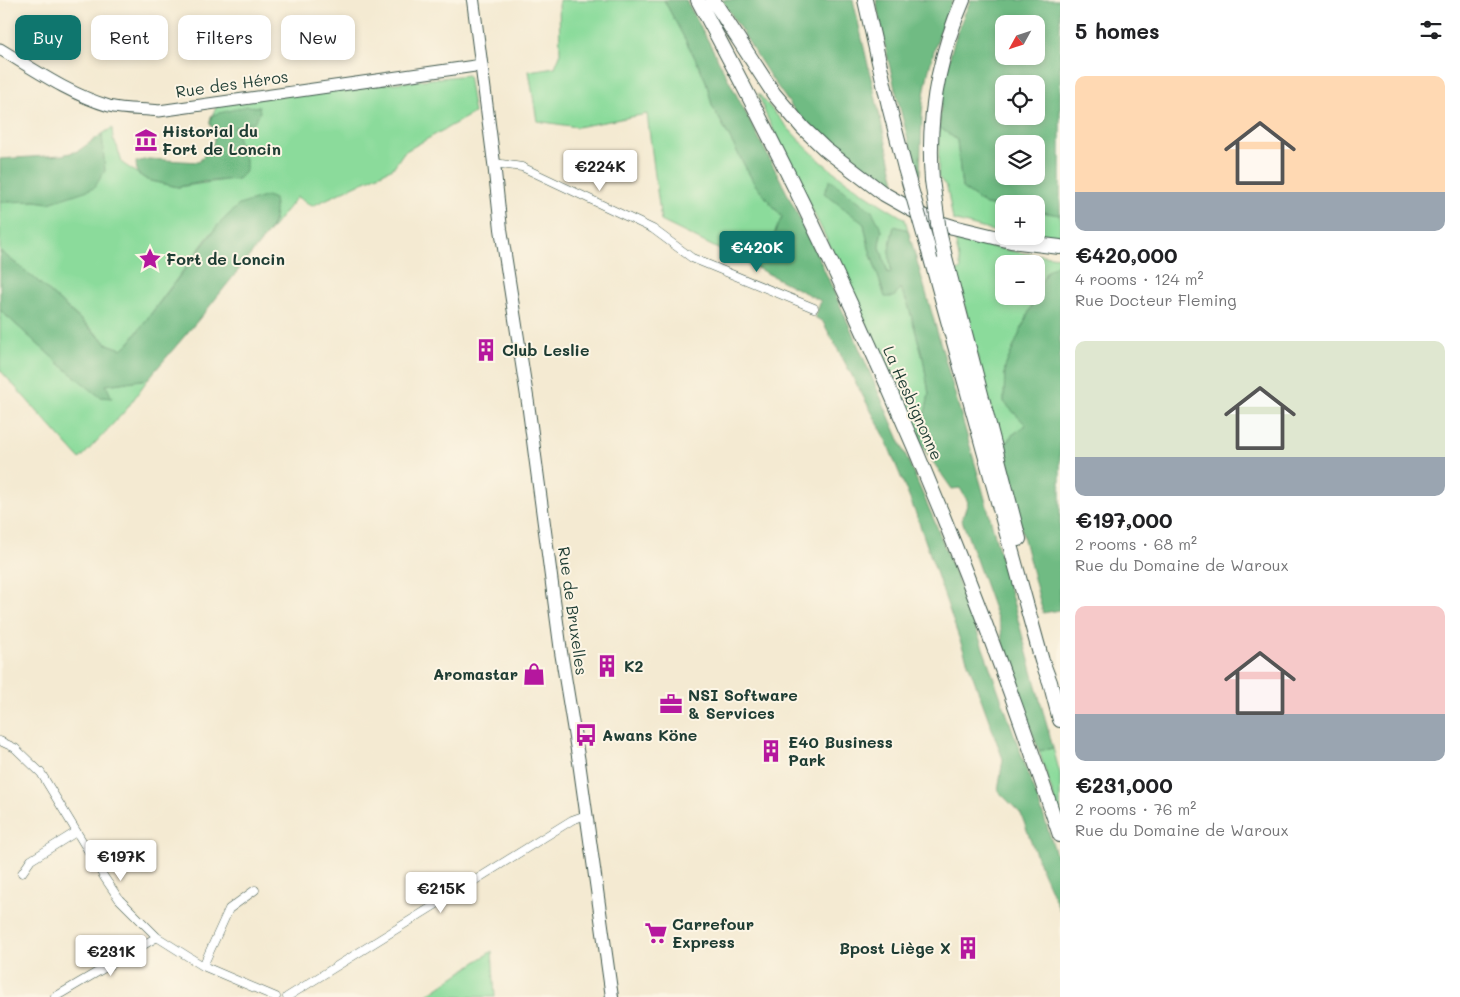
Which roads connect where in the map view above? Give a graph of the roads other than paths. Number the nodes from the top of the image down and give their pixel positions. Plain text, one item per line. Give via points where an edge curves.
1 (473, 0) edge
2 (698, 0) edge
3 (713, 0) edge
4 (865, 0) edge
5 (963, 0) edge
6 (0, 49) edge
7 (482, 65) junction
8 (494, 163) junction
9 (1060, 247) edge
10 (814, 308) dead end
11 (1050, 682) junction
12 (1060, 720) edge
13 (0, 741) edge
14 (586, 815) junction
15 (76, 832) junction
16 (1060, 836) edge
17 (22, 873) dead end
18 (255, 890) dead end
19 (157, 937) junction
20 (203, 966) junction
21 (55, 997) edge
22 (276, 997) edge
23 (287, 997) edge
24 (612, 997) edge

1 - 7 main road, Rue de Bruxelles
2 - 16 highway, La Hesbignonne via 818,234 887,385 945,520
3 - 9 highway via 774,94 803,128 884,194 930,220 953,227 1011,241
4 - 11 highway, bridge via 905,168
5 - 11 highway, bridge via 944,51 937,82 931,120 932,180 939,230 1051,661
6 - 7 street, Rue des Héros via 80,96 111,106 159,111
7 - 8 main road, Rue de Bruxelles
8 - 10 street via 522,167 653,229 692,258
8 - 14 main road, Rue de Bruxelles
11 - 12 highway
13 - 15 street via 15,748 41,773
14 - 23 street via 572,820
14 - 24 main road, Rue de Bruxelles
15 - 17 street via 31,860
15 - 19 street via 119,899
18 - 20 street via 229,910
19 - 20 street
19 - 21 street
20 - 22 street

